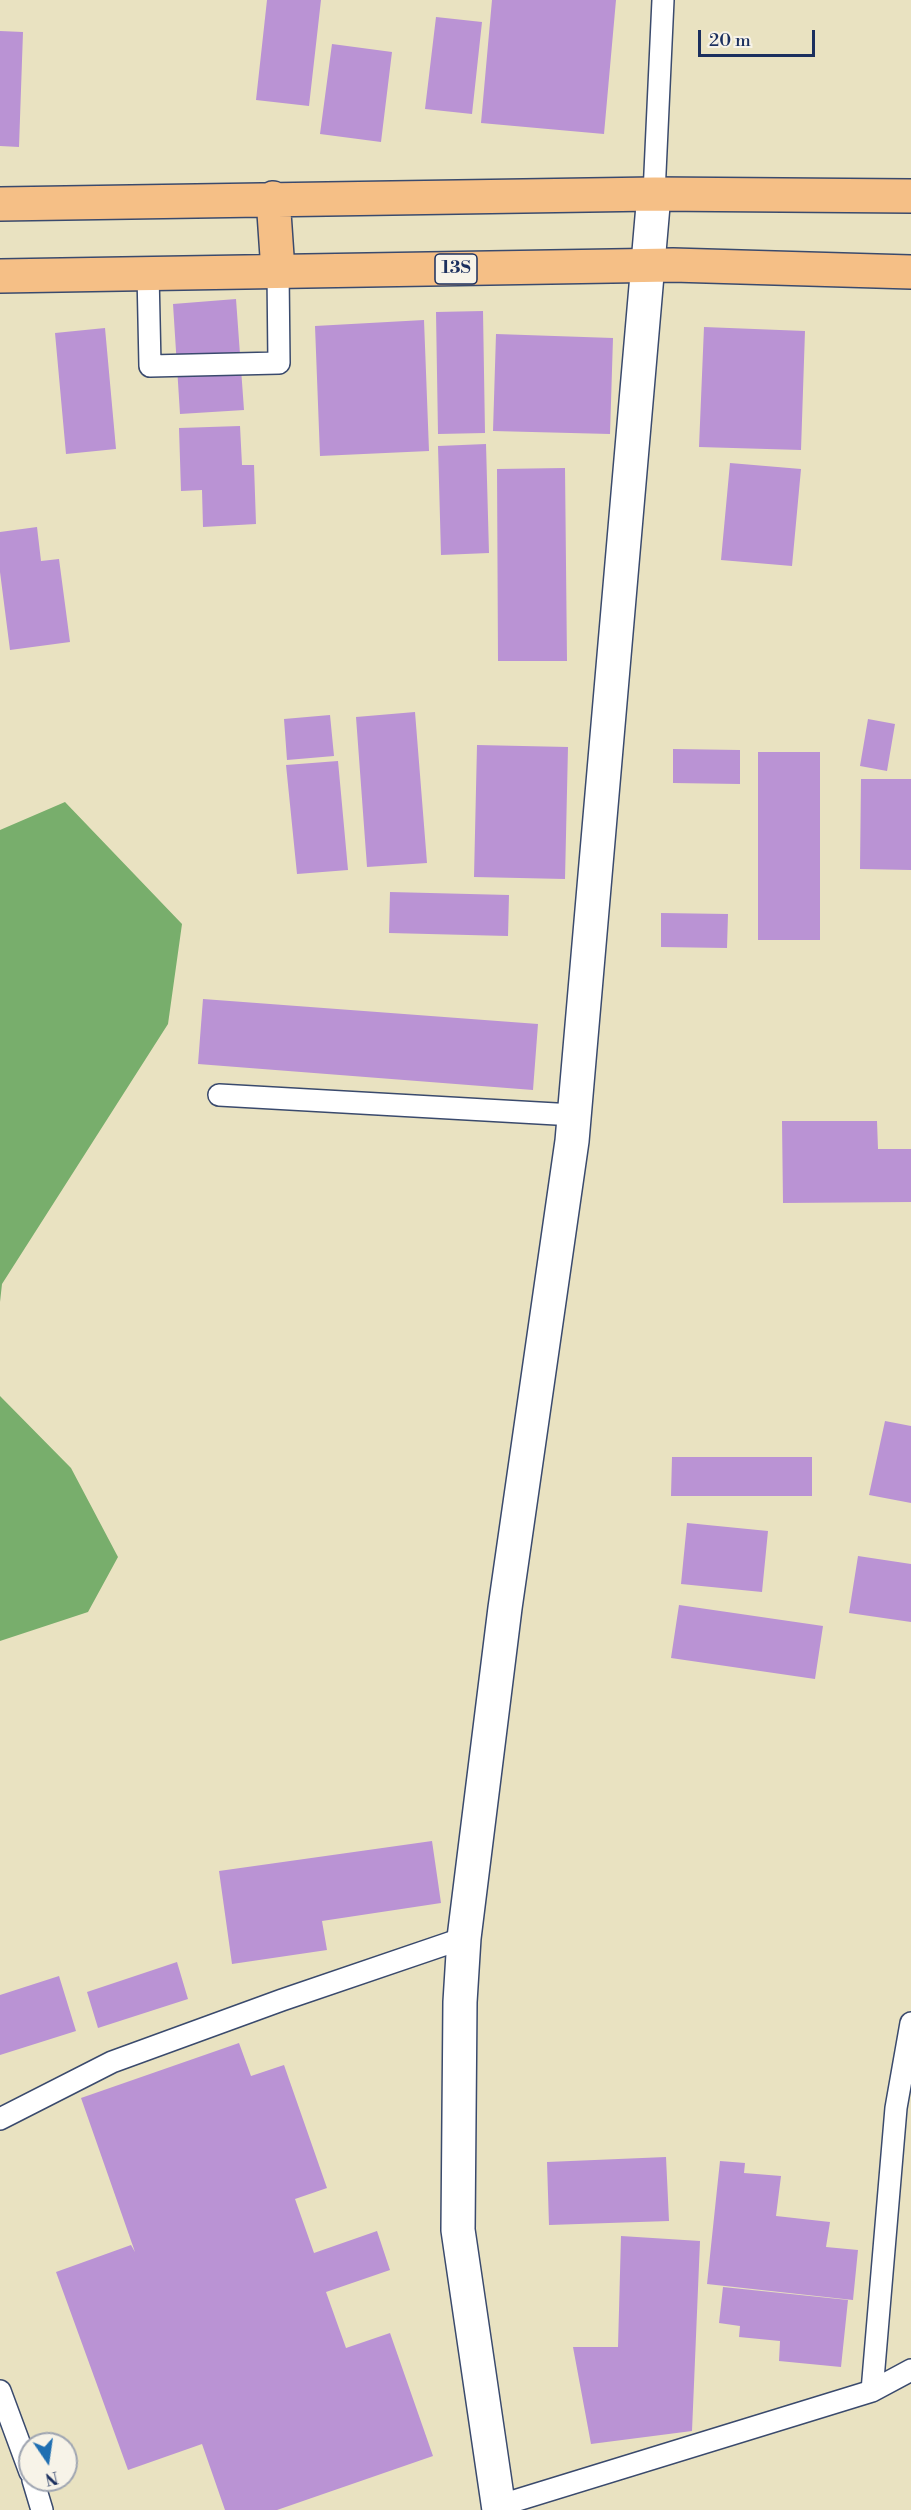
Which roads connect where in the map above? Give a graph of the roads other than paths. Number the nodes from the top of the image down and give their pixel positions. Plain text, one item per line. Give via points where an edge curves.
1 (663, 0) edge
2 (654, 194) junction
3 (911, 196) edge
4 (273, 198) junction
5 (0, 204) edge
6 (650, 266) junction
7 (278, 271) junction
8 (911, 272) edge
9 (148, 273) junction
10 (0, 276) edge
11 (219, 1095) dead end
12 (574, 1115) junction
13 (464, 1938) junction
14 (911, 2022) edge
15 (0, 2119) edge
16 (911, 2370) edge
17 (0, 2391) edge
18 (872, 2391) junction
19 (18, 2440) edge
20 (37, 2492) edge
21 (494, 2508) edge
22 (42, 2510) edge

1 - 2 lane
2 - 3 highway
2 - 4 highway
2 - 6 street
4 - 5 highway
4 - 7 highway
6 - 7 highway, 13S
6 - 8 highway, 13S
6 - 12 street
7 - 9 highway, 13S
7 - 9 lane via 279,363 150,366
9 - 10 highway, 13S
11 - 12 lane
12 - 13 street via 505,1608
13 - 15 lane via 112,2062
13 - 21 street via 458,2230
14 - 18 lane via 896,2108
16 - 18 lane
17 - 19 lane
18 - 21 lane
20 - 22 lane

